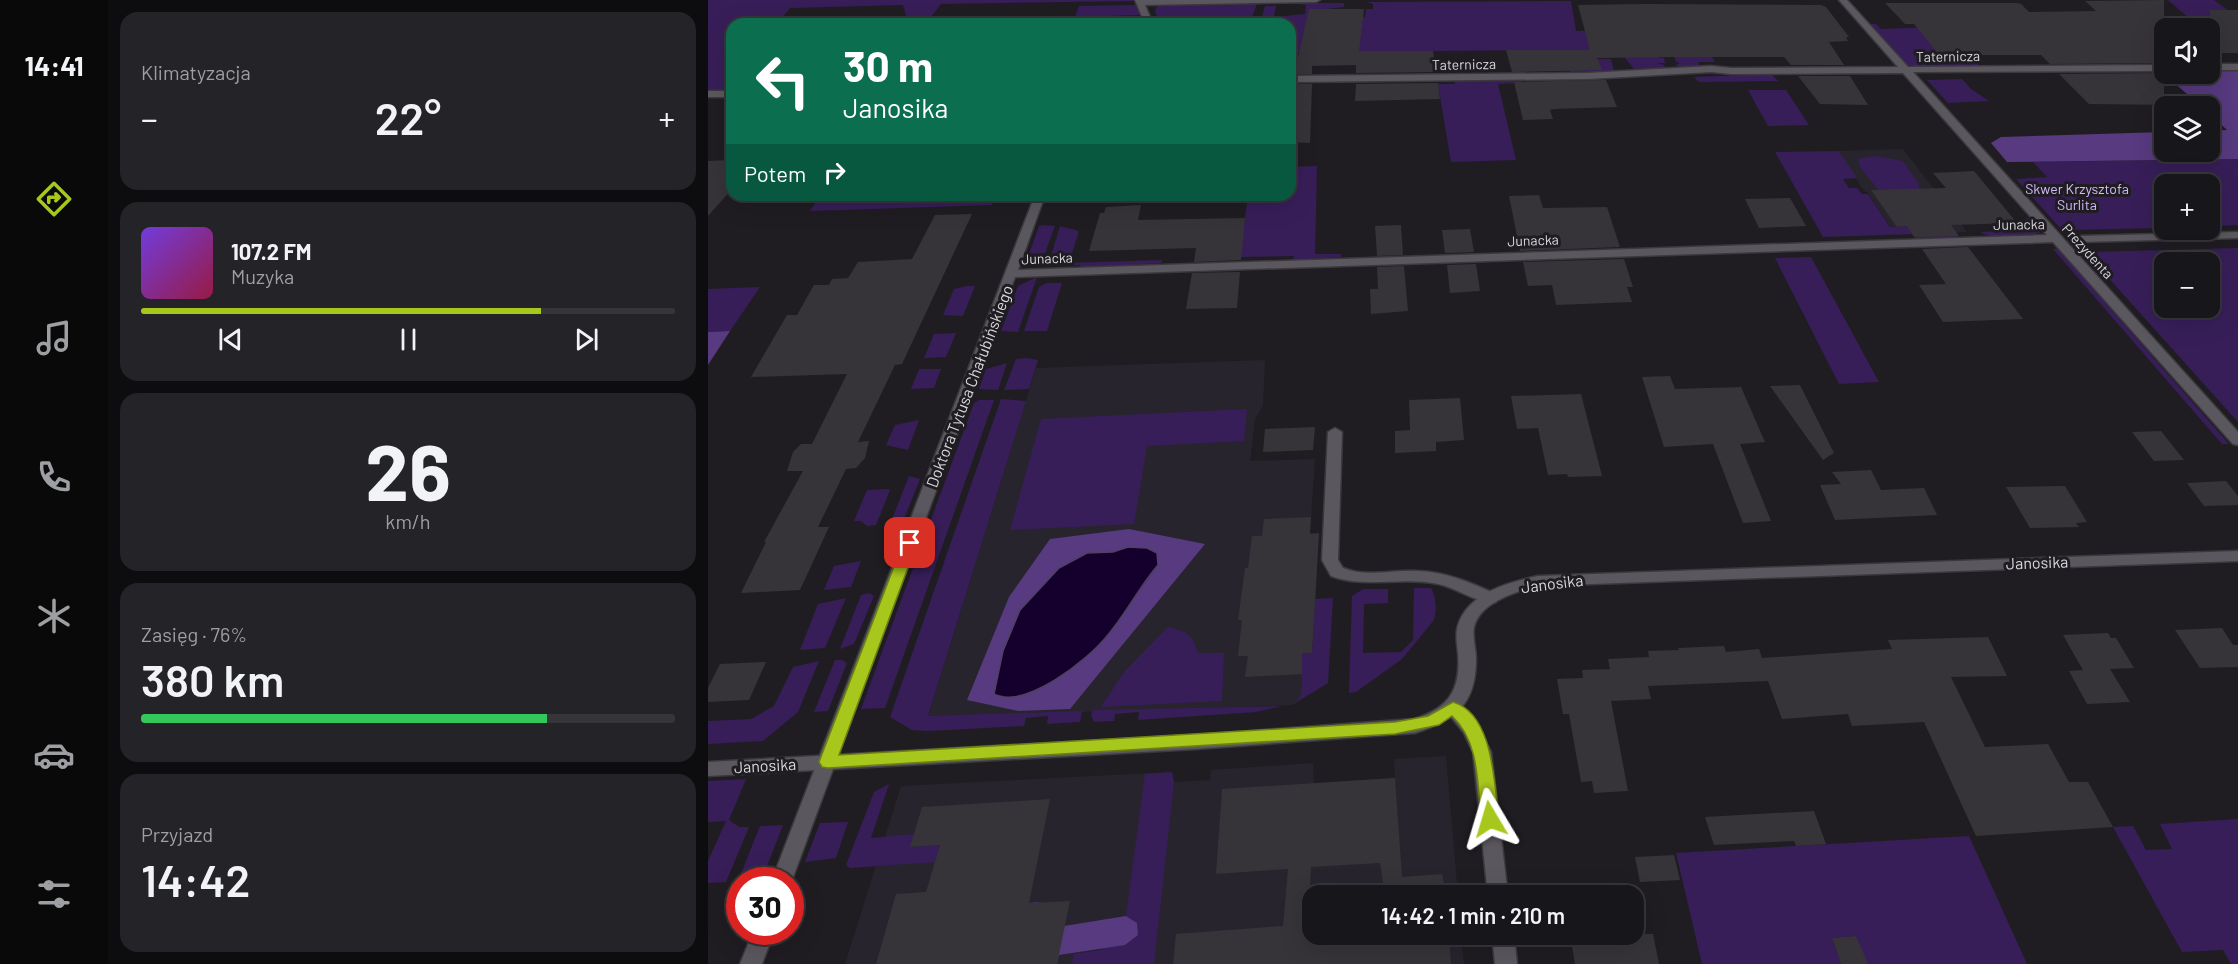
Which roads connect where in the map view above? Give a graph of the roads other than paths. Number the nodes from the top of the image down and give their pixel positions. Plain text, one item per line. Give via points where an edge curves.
1 (1316, 0) edge
2 (1843, 0) edge
3 (1140, 1) edge
4 (1147, 18) edge
5 (2220, 67) edge
6 (2238, 67) edge
7 (2154, 68) edge
8 (1905, 70) junction
9 (1296, 79) edge
10 (712, 94) edge
11 (708, 104) edge
12 (1038, 201) edge
13 (2238, 235) edge
14 (2056, 238) junction
15 (2079, 239) junction
16 (1011, 274) junction
17 (1335, 432) dead end
18 (2238, 441) edge
19 (2238, 556) edge
20 (1490, 598) junction
21 (1453, 708) junction
22 (828, 762) junction
23 (708, 769) edge
24 (787, 867) edge
25 (1497, 885) edge
26 (758, 945) edge
27 (1504, 945) edge
28 (751, 964) edge
29 (1506, 964) edge

1 - 3 street
2 - 8 street, Prezydenta
3 - 4 street
5 - 6 street
7 - 8 street, Taternicza
8 - 9 street, Taternicza
8 - 14 street, Prezydenta
10 - 11 street
12 - 16 street, Doktora Tytusa Chałubińskiego
13 - 15 street
14 - 15 street
14 - 15 street
14 - 16 street, Junacka
14 - 18 street, Prezydenta
16 - 22 street, Doktora Tytusa Chałubińskiego
17 - 20 street via 1330,560 1337,572 1353,577 1437,578
19 - 20 street, Janosika via 1554,580 1526,583
20 - 21 street, Janosika via 1469,617 1466,625 1467,675
21 - 22 street, Janosika via 1433,721 1395,728
21 - 25 street via 1467,720 1482,752
22 - 23 street, Janosika
22 - 24 street, Doktora Tytusa Chałubińskiego
26 - 28 street
27 - 29 street

